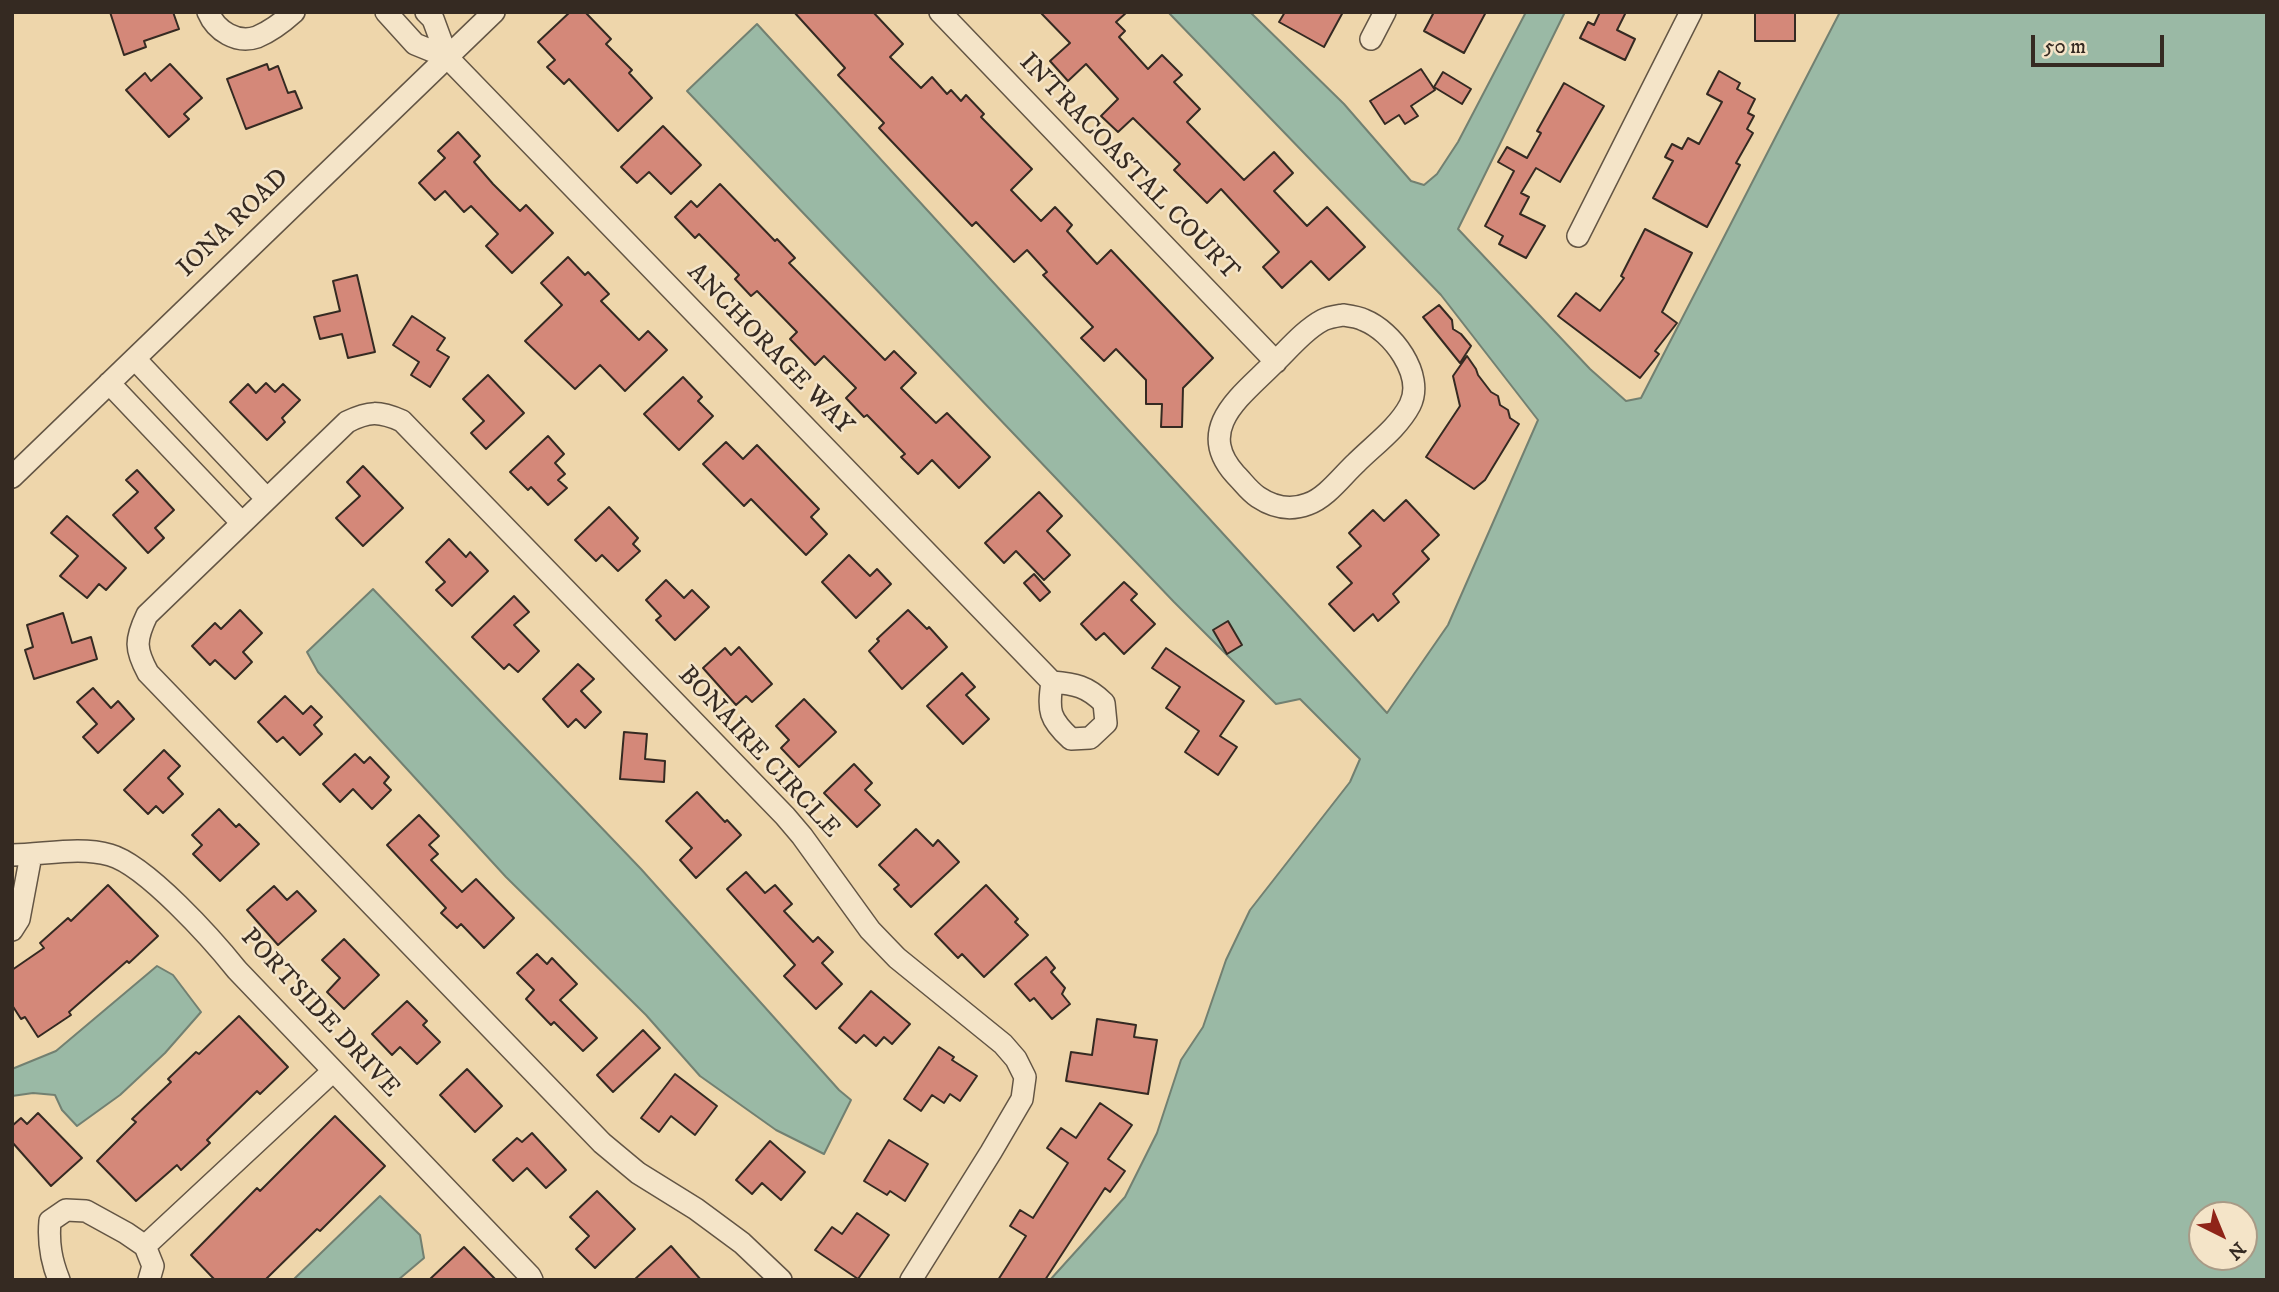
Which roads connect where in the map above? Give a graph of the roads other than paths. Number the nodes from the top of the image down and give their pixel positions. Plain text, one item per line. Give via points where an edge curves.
1 (208, 12) edge
2 (294, 12) edge
3 (386, 12) edge
4 (426, 12) edge
5 (494, 12) edge
6 (940, 12) edge
7 (1385, 12) edge
8 (1691, 12) edge
9 (1371, 39) dead end
10 (447, 58) junction
11 (1578, 236) dead end
12 (135, 359) junction
13 (1276, 362) junction
14 (109, 383) junction
15 (12, 477) edge
16 (266, 498) junction
17 (242, 522) junction
18 (1052, 682) dead end
19 (22, 855) edge
20 (12, 930) edge
21 (332, 1071) junction
22 (145, 1246) junction
23 (60, 1280) edge
24 (149, 1280) edge
25 (532, 1280) edge
26 (781, 1280) edge
27 (911, 1280) edge

1 - 2 street via 224,33 238,39 257,37
3 - 10 street via 415,44
4 - 10 street
5 - 10 street, IONA ROAD
6 - 13 street, INTRACOASTAL COURT
7 - 9 street
8 - 11 street
10 - 12 street, IONA ROAD
10 - 18 street, ANCHORAGE WAY
12 - 14 street, IONA ROAD
12 - 16 street
13 - 13 street via 1230,406 1220,425 1219,445 1226,464 1252,493 1270,505 1290,508 1310,504 1326,492 1400,420 1412,402 1415,382 1408,361 1381,331 1365,320 1343,315 1323,320
14 - 15 street, IONA ROAD
14 - 17 street
16 - 17 street, BONAIRE CIRCLE
16 - 27 street, BONAIRE CIRCLE via 347,422 364,414 384,414 402,421 785,816 870,930 1016,1059 1025,1077 1022,1099
17 - 26 street, BONAIRE CIRCLE via 147,615 138,634 138,655 148,673 602,1143 742,1243
19 - 20 street, PORTSIDE DRIVE via 19,919
19 - 21 street, PORTSIDE DRIVE via 90,852 128,862 216,945
21 - 22 street
21 - 25 street, PORTSIDE DRIVE
22 - 23 street via 86,1211 66,1210 50,1222 48,1242
22 - 24 street via 153,1266

